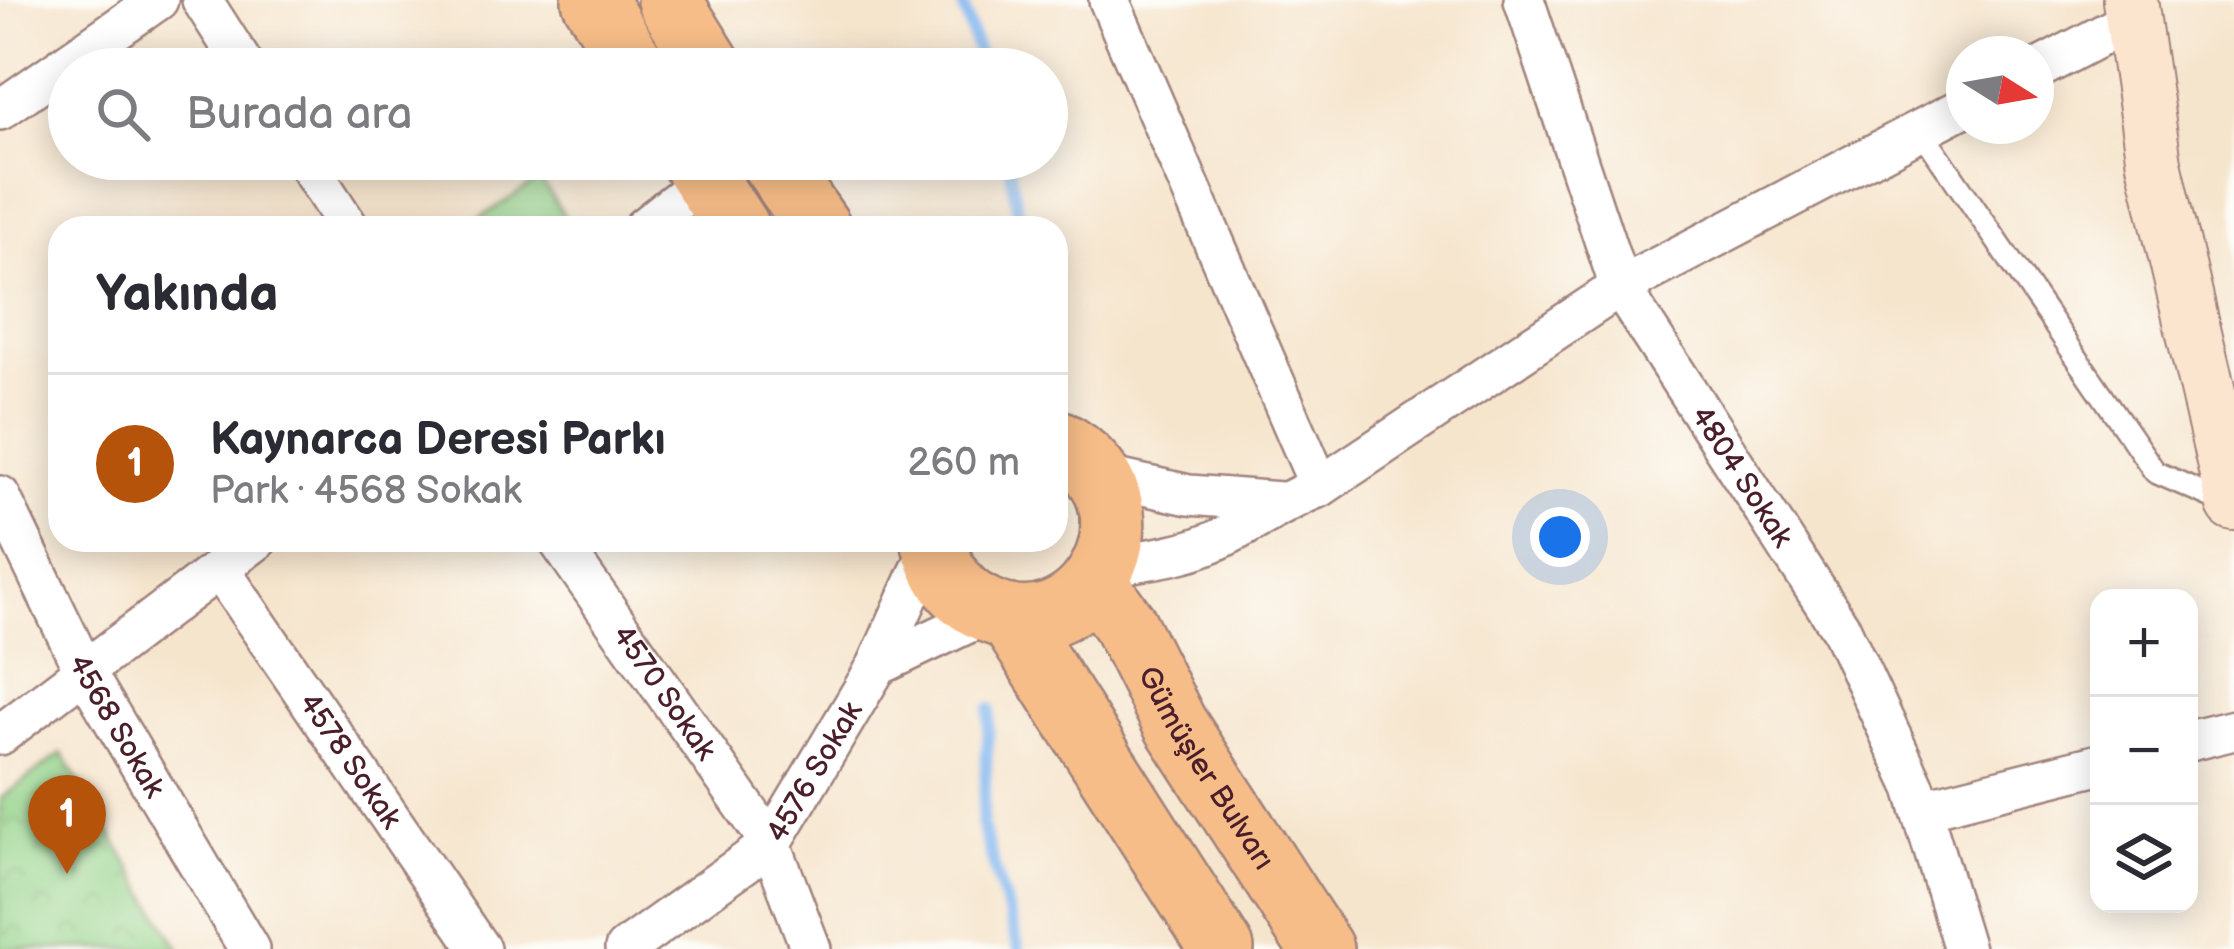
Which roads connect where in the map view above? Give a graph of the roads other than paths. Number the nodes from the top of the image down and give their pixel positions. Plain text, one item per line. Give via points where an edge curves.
1 (158, 0) edge
2 (202, 0) edge
3 (594, 0) edge
4 (669, 0) edge
5 (1524, 0) edge
6 (1117, 3) edge
7 (2132, 9) edge
8 (89, 48) edge
9 (233, 48) edge
10 (623, 48) edge
11 (699, 48) edge
12 (2054, 59) edge
13 (48, 77) edge
14 (0, 110) edge
15 (1946, 117) edge
16 (1921, 130) junction
17 (318, 180) edge
18 (786, 180) edge
19 (711, 189) edge
20 (341, 216) edge
21 (664, 216) edge
22 (811, 216) edge
23 (1621, 287) junction
24 (1077, 458) edge
25 (1320, 487) junction
26 (0, 496) edge
27 (1281, 502) junction
28 (2234, 505) edge
29 (242, 552) edge
30 (566, 552) edge
31 (928, 552) edge
32 (937, 552) edge
33 (220, 570) junction
34 (1100, 575) junction
35 (1001, 615) junction
36 (877, 666) junction
37 (85, 672) junction
38 (2234, 730) edge
39 (0, 735) edge
40 (2198, 739) edge
41 (2090, 766) edge
42 (1922, 809) junction
43 (772, 844) junction
44 (249, 949) edge
45 (480, 949) edge
46 (625, 949) edge
47 (811, 949) edge
48 (1222, 949) edge
49 (1321, 949) edge
50 (1964, 949) edge

1 - 8 street
2 - 9 street
3 - 10 main road
4 - 11 main road
5 - 23 street, 4804 Sokak
6 - 25 street
7 - 12 street
7 - 28 street via 2154,164
13 - 14 street
15 - 16 street
16 - 23 street
16 - 28 lane via 2156,472
17 - 20 street
18 - 22 main road
19 - 21 street
23 - 25 street
23 - 42 street, 4804 Sokak via 1841,629
24 - 27 street via 1189,495
24 - 34 main road via 1114,529
25 - 27 street
26 - 37 street, 4568 Sokak
27 - 34 street via 1203,547
29 - 33 street
30 - 43 street, 4570 Sokak
31 - 36 street, 4576 Sokak
32 - 35 main road via 947,578
33 - 37 street
33 - 45 street, 4578 Sokak
34 - 35 main road via 1048,614
34 - 49 main road, Gümüşler Bulvarı via 1175,724
35 - 36 street, 4576 Sokak
35 - 48 main road
36 - 43 street, 4576 Sokak
37 - 39 street
37 - 44 street, 4568 Sokak
38 - 40 street
41 - 42 street
42 - 50 street, 4804 Sokak
43 - 46 street, 4576 Sokak
43 - 47 street, 4570 Sokak

